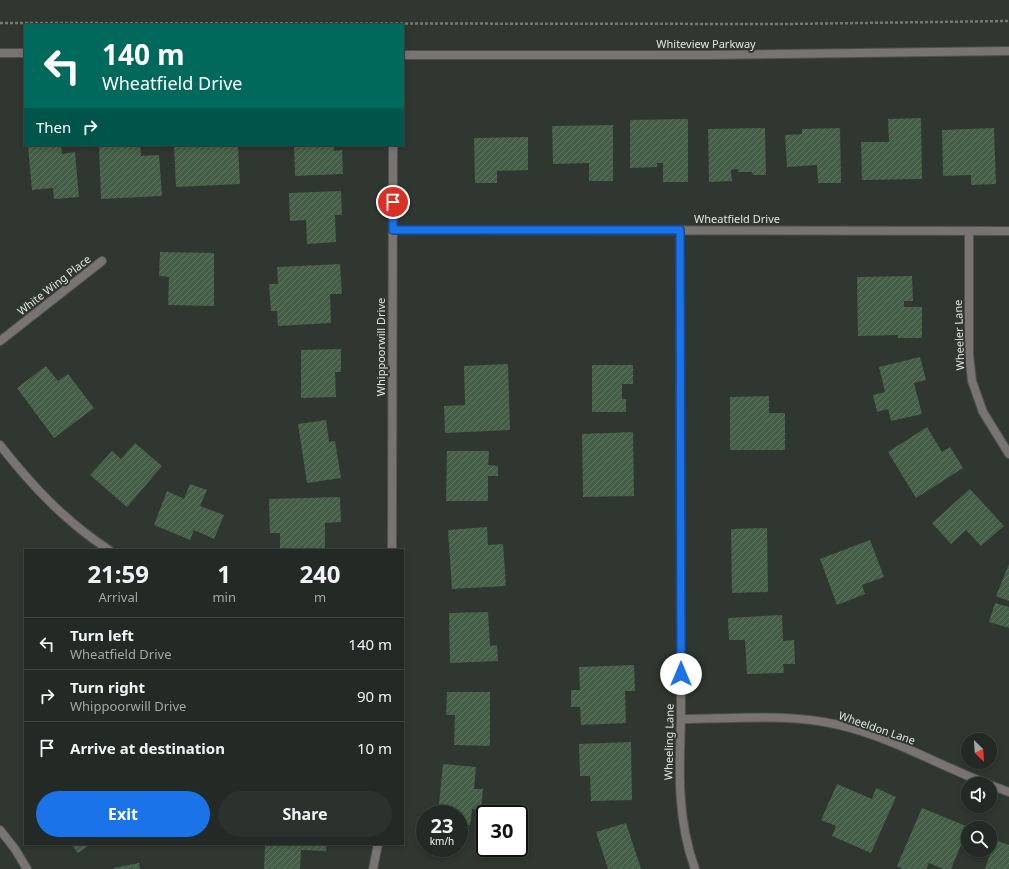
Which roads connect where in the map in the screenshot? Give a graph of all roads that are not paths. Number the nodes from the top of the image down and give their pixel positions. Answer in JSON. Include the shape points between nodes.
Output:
{"nodes":[{"id":1,"x":1009,"y":52,"type":"edge"},
{"id":2,"x":0,"y":53,"type":"edge"},
{"id":3,"x":24,"y":53,"type":"edge"},
{"id":4,"x":404,"y":55,"type":"edge"},
{"id":5,"x":393,"y":146,"type":"edge"},
{"id":6,"x":393,"y":230,"type":"junction"},
{"id":7,"x":680,"y":230,"type":"junction"},
{"id":8,"x":969,"y":231,"type":"junction"},
{"id":9,"x":1009,"y":231,"type":"edge"},
{"id":10,"x":102,"y":261,"type":"dead end"},
{"id":11,"x":0,"y":340,"type":"edge"},
{"id":12,"x":0,"y":445,"type":"edge"},
{"id":13,"x":1009,"y":454,"type":"edge"},
{"id":14,"x":108,"y":549,"type":"edge"},
{"id":15,"x":392,"y":549,"type":"edge"},
{"id":16,"x":681,"y":719,"type":"junction"},
{"id":17,"x":973,"y":777,"type":"edge"},
{"id":18,"x":997,"y":787,"type":"edge"},
{"id":19,"x":1009,"y":792,"type":"edge"},
{"id":20,"x":0,"y":830,"type":"edge"},
{"id":21,"x":378,"y":845,"type":"edge"},
{"id":22,"x":27,"y":869,"type":"edge"},
{"id":23,"x":373,"y":869,"type":"edge"},
{"id":24,"x":695,"y":869,"type":"edge"}],
"edges":[{"from":1,"to":4,"type":"street","name":"Whiteview Parkway"},
{"from":2,"to":3,"type":"street"},
{"from":5,"to":6,"type":"street","name":"Whippoorwill Drive"},
{"from":6,"to":7,"type":"street","name":"Wheatfield Drive"},
{"from":6,"to":15,"type":"street","name":"Whippoorwill Drive"},
{"from":7,"to":8,"type":"street","name":"Wheatfield Drive"},
{"from":7,"to":16,"type":"street","name":"Wheeling Lane"},
{"from":8,"to":9,"type":"street","name":"Wheatfield Drive"},
{"from":8,"to":13,"type":"street","name":"Wheeler Lane","via":[[969,354],[972,380],[986,417]]},
{"from":10,"to":11,"type":"street","name":"White Wing Place"},
{"from":12,"to":14,"type":"street","via":[[44,498],[79,529]]},
{"from":16,"to":17,"type":"street","name":"Wheeldon Lane","via":[[800,720],[838,725],[901,746]]},
{"from":16,"to":24,"type":"street","name":"Wheeling Lane","via":[[681,806],[686,840]]},
{"from":18,"to":19,"type":"street","name":"Wheeldon Lane"},
{"from":20,"to":22,"type":"street"},
{"from":21,"to":23,"type":"street"}]}
